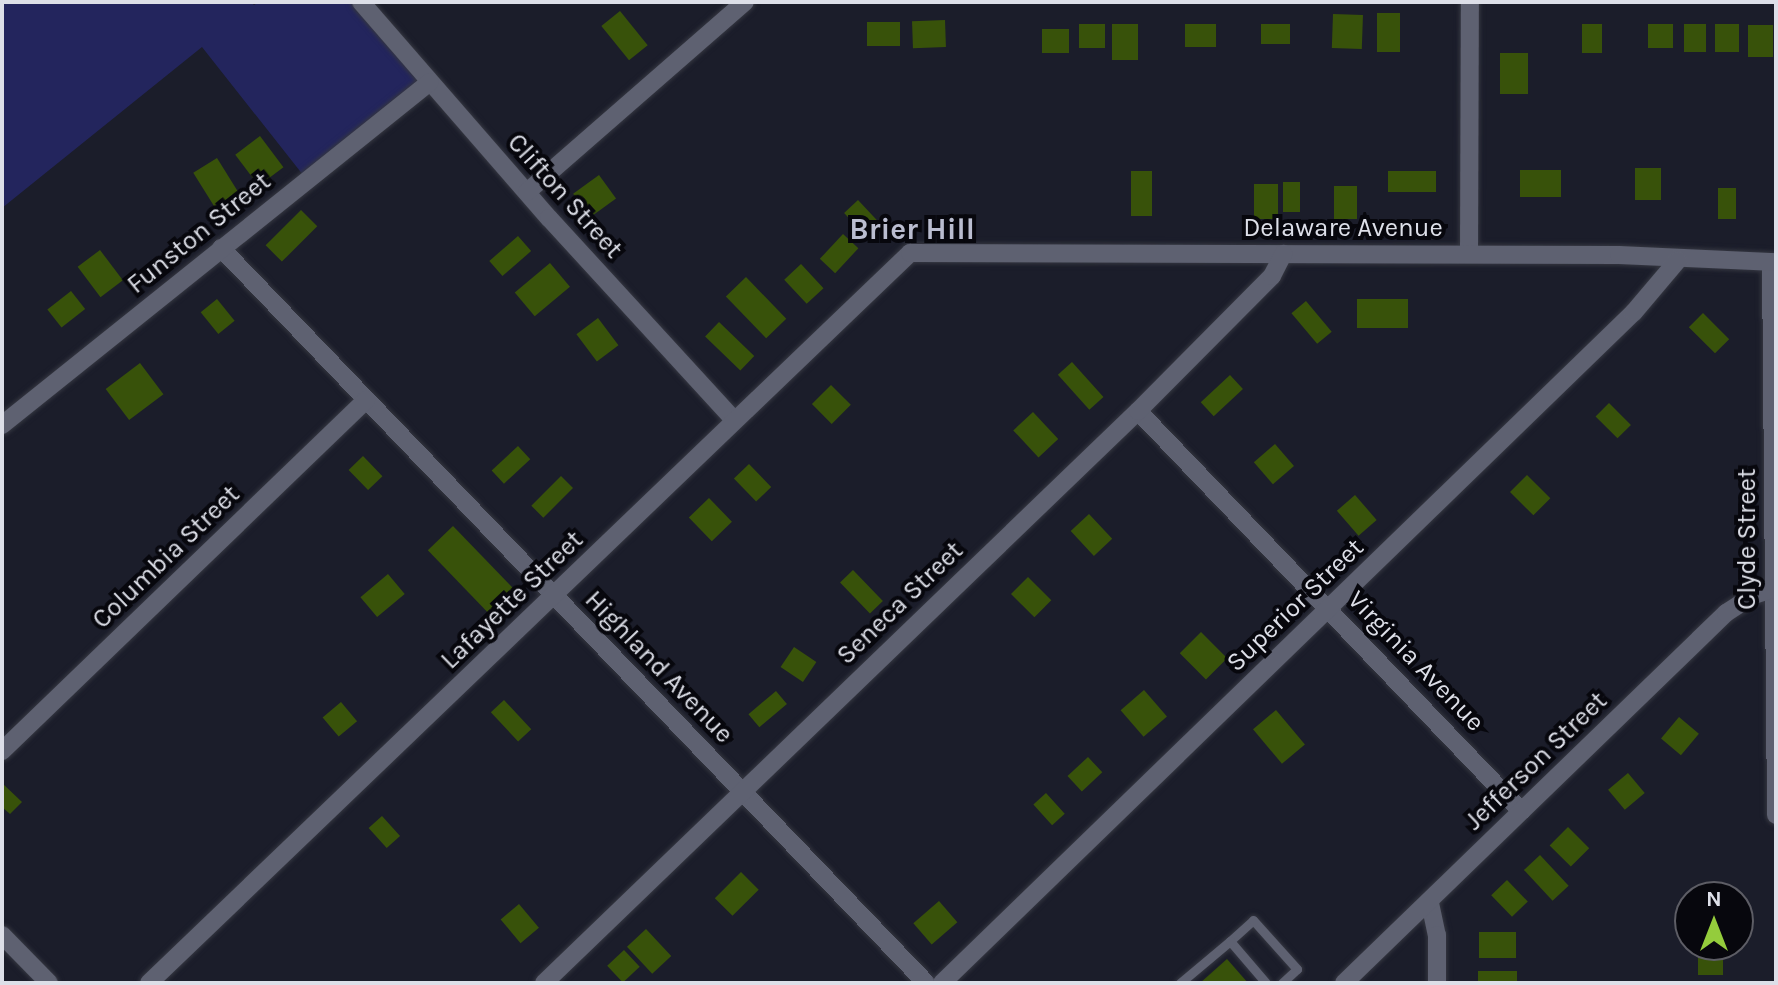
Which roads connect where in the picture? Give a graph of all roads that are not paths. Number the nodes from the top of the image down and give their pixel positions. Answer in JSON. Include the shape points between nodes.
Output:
{"nodes":[{"id":1,"x":361,"y":2,"type":"edge"},
{"id":2,"x":745,"y":2,"type":"edge"},
{"id":3,"x":1470,"y":2,"type":"edge"},
{"id":4,"x":430,"y":82,"type":"junction"},
{"id":5,"x":527,"y":192,"type":"junction"},
{"id":6,"x":221,"y":248,"type":"junction"},
{"id":7,"x":910,"y":253,"type":"joint"},
{"id":8,"x":1283,"y":254,"type":"junction"},
{"id":9,"x":1469,"y":254,"type":"junction"},
{"id":10,"x":1678,"y":260,"type":"junction"},
{"id":11,"x":1773,"y":262,"type":"edge"},
{"id":12,"x":366,"y":400,"type":"junction"},
{"id":13,"x":1138,"y":411,"type":"junction"},
{"id":14,"x":734,"y":420,"type":"junction"},
{"id":15,"x":2,"y":425,"type":"edge"},
{"id":16,"x":1775,"y":588,"type":"edge"},
{"id":17,"x":554,"y":595,"type":"junction"},
{"id":18,"x":1329,"y":608,"type":"junction"},
{"id":19,"x":2,"y":751,"type":"edge"},
{"id":20,"x":743,"y":791,"type":"junction"},
{"id":21,"x":1521,"y":811,"type":"junction"},
{"id":22,"x":1776,"y":815,"type":"edge"},
{"id":23,"x":1430,"y":903,"type":"junction"},
{"id":24,"x":2,"y":935,"type":"edge"},
{"id":25,"x":1230,"y":941,"type":"junction"},
{"id":26,"x":49,"y":983,"type":"edge"},
{"id":27,"x":149,"y":983,"type":"edge"},
{"id":28,"x":544,"y":983,"type":"edge"},
{"id":29,"x":926,"y":983,"type":"edge"},
{"id":30,"x":942,"y":983,"type":"edge"},
{"id":31,"x":1180,"y":983,"type":"edge"},
{"id":32,"x":1266,"y":983,"type":"edge"},
{"id":33,"x":1282,"y":983,"type":"edge"},
{"id":34,"x":1344,"y":983,"type":"edge"},
{"id":35,"x":1437,"y":983,"type":"edge"}],
"edges":[{"from":1,"to":4,"type":"street","name":"Clifton Street"},
{"from":2,"to":5,"type":"street"},
{"from":3,"to":9,"type":"street"},
{"from":4,"to":5,"type":"street","name":"Clifton Street"},
{"from":4,"to":6,"type":"street","name":"Funston Street"},
{"from":5,"to":14,"type":"street","name":"Clifton Street"},
{"from":6,"to":12,"type":"street","name":"Highland Avenue"},
{"from":6,"to":15,"type":"street","name":"Funston Street"},
{"from":7,"to":8,"type":"street","name":"Delaware Avenue"},
{"from":7,"to":14,"type":"street","name":"Lafayette Street"},
{"from":8,"to":9,"type":"street","name":"Delaware Avenue"},
{"from":8,"to":13,"type":"street","name":"Seneca Street","via":[[1272,276]]},
{"from":9,"to":10,"type":"street","name":"Delaware Avenue"},
{"from":10,"to":11,"type":"street","name":"Delaware Avenue"},
{"from":10,"to":18,"type":"street","name":"Superior Street","via":[[1634,312]]},
{"from":11,"to":16,"type":"street","name":"Clyde Street"},
{"from":12,"to":17,"type":"street","name":"Highland Avenue"},
{"from":12,"to":19,"type":"street","name":"Columbia Street"},
{"from":13,"to":18,"type":"street","name":"Virginia Avenue"},
{"from":13,"to":20,"type":"street","name":"Seneca Street"},
{"from":14,"to":17,"type":"street","name":"Lafayette Street"},
{"from":16,"to":21,"type":"street","name":"Jefferson Street","via":[[1726,613]]},
{"from":16,"to":22,"type":"street","name":"Clyde Street"},
{"from":17,"to":20,"type":"street","name":"Highland Avenue"},
{"from":17,"to":27,"type":"street","name":"Lafayette Street"},
{"from":18,"to":21,"type":"street","name":"Virginia Avenue"},
{"from":18,"to":30,"type":"street","name":"Superior Street"},
{"from":20,"to":28,"type":"street","name":"Seneca Street"},
{"from":20,"to":29,"type":"street","name":"Highland Avenue"},
{"from":21,"to":23,"type":"street","name":"Jefferson Street"},
{"from":23,"to":34,"type":"street","name":"Jefferson Street"},
{"from":23,"to":35,"type":"street","via":[[1437,935]]},
{"from":24,"to":26,"type":"street"},
{"from":25,"to":31,"type":"lane"},
{"from":25,"to":32,"type":"lane"},
{"from":25,"to":33,"type":"lane","via":[[1253,920],[1297,969]]}]}
